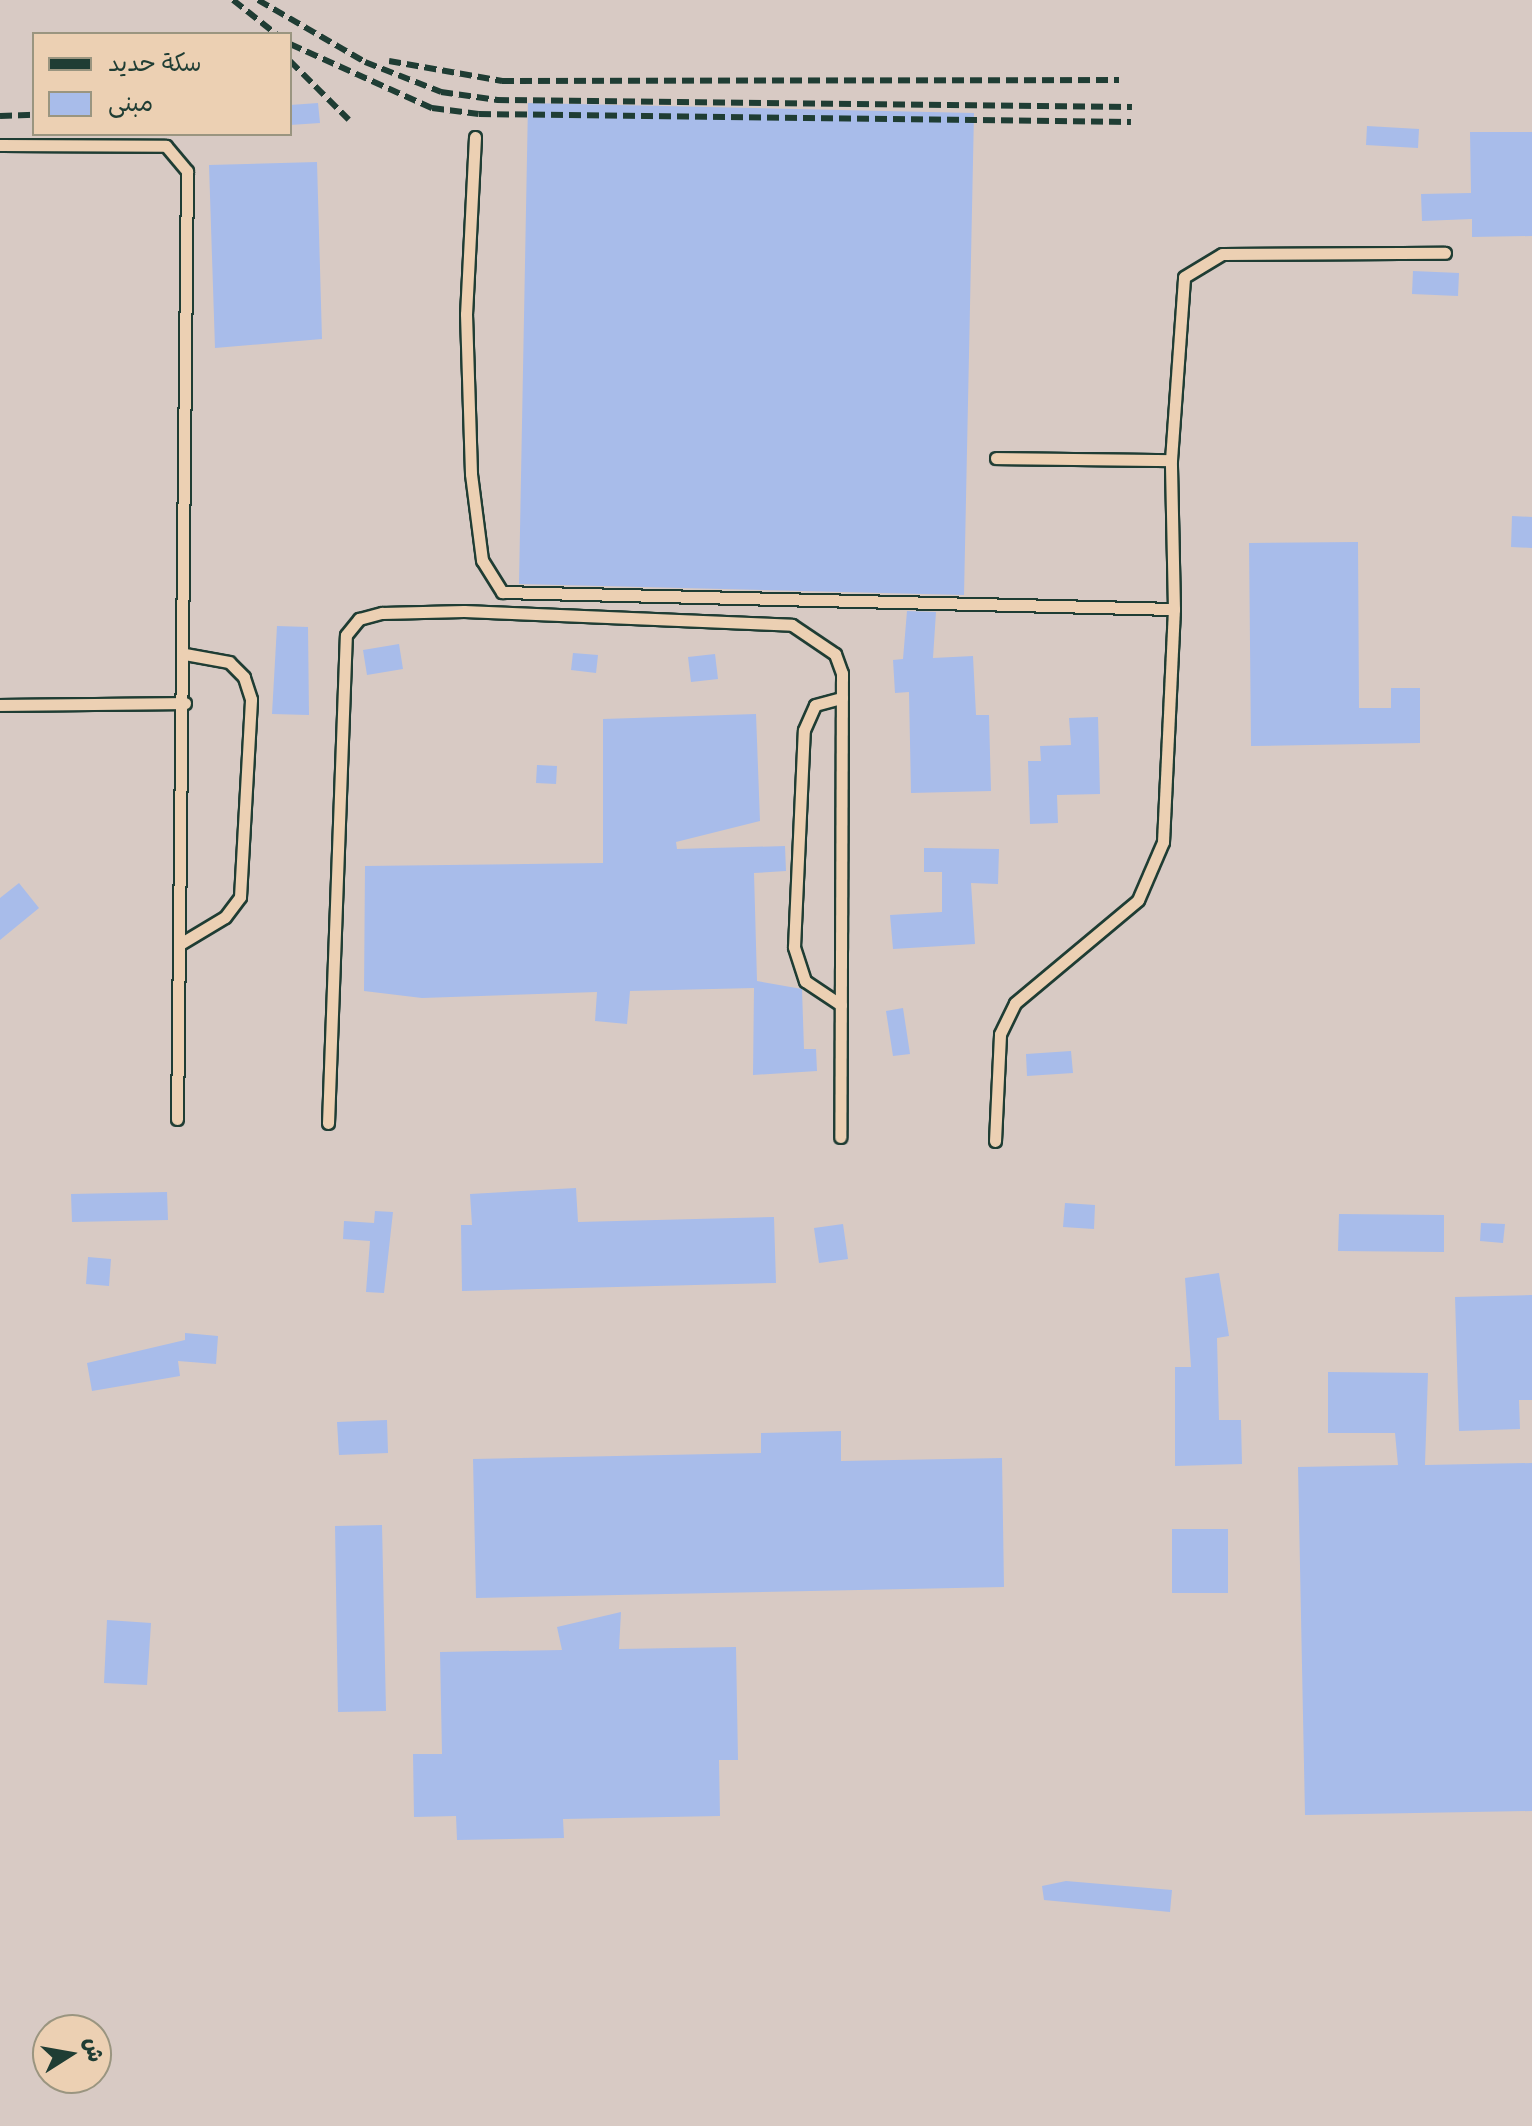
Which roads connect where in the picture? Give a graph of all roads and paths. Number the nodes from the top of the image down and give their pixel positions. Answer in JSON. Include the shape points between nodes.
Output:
{"nodes":[{"id":1,"x":475,"y":137,"type":"dead end"},
{"id":2,"x":0,"y":145,"type":"edge"},
{"id":3,"x":1445,"y":253,"type":"dead end"},
{"id":4,"x":996,"y":458,"type":"dead end"},
{"id":5,"x":1171,"y":460,"type":"junction"},
{"id":6,"x":1174,"y":609,"type":"junction"},
{"id":7,"x":185,"y":654,"type":"junction"},
{"id":8,"x":842,"y":698,"type":"junction"},
{"id":9,"x":185,"y":703,"type":"junction"},
{"id":10,"x":0,"y":705,"type":"edge"},
{"id":11,"x":180,"y":944,"type":"junction"},
{"id":12,"x":841,"y":1005,"type":"junction"},
{"id":13,"x":177,"y":1119,"type":"dead end"},
{"id":14,"x":328,"y":1123,"type":"dead end"},
{"id":15,"x":840,"y":1137,"type":"dead end"},
{"id":16,"x":995,"y":1141,"type":"dead end"}],
"edges":[{"from":1,"to":6,"type":"lane","via":[[466,314],[471,474],[482,560],[502,592]]},
{"from":2,"to":7,"type":"lane","via":[[166,146],[187,171]]},
{"from":3,"to":5,"type":"lane","via":[[1222,254],[1196,265],[1184,277]]},
{"from":4,"to":5,"type":"lane"},
{"from":5,"to":6,"type":"lane"},
{"from":6,"to":16,"type":"lane","via":[[1163,842],[1154,874],[1138,900],[1015,1003],[1000,1034]]},
{"from":7,"to":9,"type":"lane"},
{"from":7,"to":11,"type":"lane","via":[[229,662],[251,699],[240,897],[225,917]]},
{"from":8,"to":12,"type":"lane"},
{"from":8,"to":12,"type":"lane","via":[[815,705],[804,730],[794,947],[805,981]]},
{"from":8,"to":14,"type":"lane","via":[[835,654],[792,625],[464,611],[359,619],[346,635]]},
{"from":9,"to":10,"type":"lane"},
{"from":9,"to":11,"type":"lane"},
{"from":11,"to":13,"type":"lane"},
{"from":12,"to":15,"type":"lane"}]}
